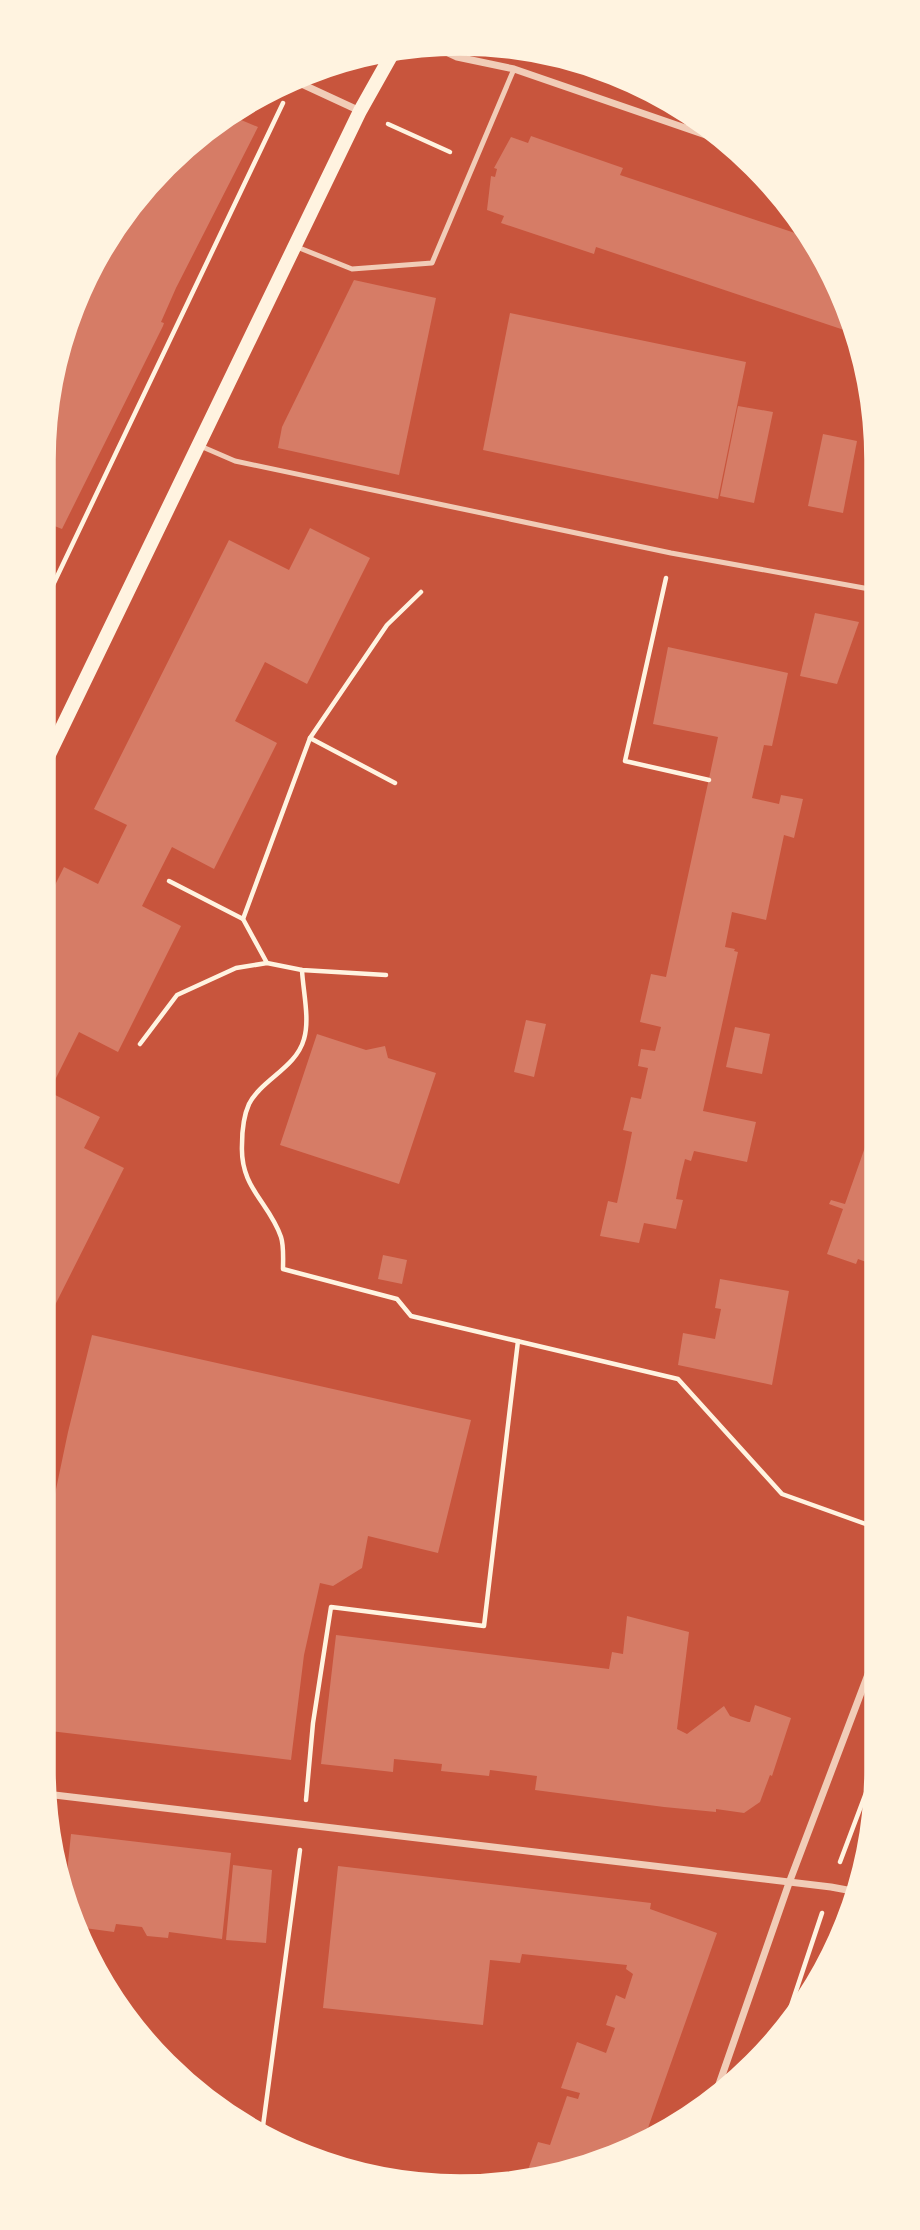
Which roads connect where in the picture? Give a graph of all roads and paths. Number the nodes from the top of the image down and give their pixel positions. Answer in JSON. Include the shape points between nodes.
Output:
{"nodes":[{"id":1,"x":451,"y":54,"type":"edge"},
{"id":2,"x":388,"y":61,"type":"edge"},
{"id":3,"x":514,"y":69,"type":"junction"},
{"id":4,"x":303,"y":86,"type":"edge"},
{"id":5,"x":287,"y":93,"type":"edge"},
{"id":6,"x":360,"y":111,"type":"junction"},
{"id":7,"x":699,"y":133,"type":"edge"},
{"id":8,"x":473,"y":163,"type":"junction"},
{"id":9,"x":295,"y":247,"type":"junction"},
{"id":10,"x":198,"y":445,"type":"junction"},
{"id":11,"x":671,"y":553,"type":"junction"},
{"id":12,"x":54,"y":583,"type":"edge"},
{"id":13,"x":866,"y":588,"type":"edge"},
{"id":14,"x":421,"y":592,"type":"dead end"},
{"id":15,"x":310,"y":738,"type":"junction"},
{"id":16,"x":54,"y":744,"type":"edge"},
{"id":17,"x":709,"y":780,"type":"dead end"},
{"id":18,"x":395,"y":783,"type":"dead end"},
{"id":19,"x":169,"y":881,"type":"dead end"},
{"id":20,"x":243,"y":919,"type":"junction"},
{"id":21,"x":267,"y":963,"type":"junction"},
{"id":22,"x":302,"y":970,"type":"junction"},
{"id":23,"x":386,"y":975,"type":"dead end"},
{"id":24,"x":140,"y":1044,"type":"dead end"},
{"id":25,"x":518,"y":1341,"type":"junction"},
{"id":26,"x":866,"y":1524,"type":"edge"},
{"id":27,"x":484,"y":1626,"type":"dead end"},
{"id":28,"x":866,"y":1680,"type":"edge"},
{"id":29,"x":55,"y":1795,"type":"edge"},
{"id":30,"x":789,"y":1883,"type":"junction"},
{"id":31,"x":847,"y":1890,"type":"edge"},
{"id":32,"x":720,"y":2082,"type":"edge"}],
"edges":[{"from":1,"to":3,"type":"street"},
{"from":2,"to":6,"type":"main road"},
{"from":3,"to":7,"type":"street"},
{"from":3,"to":8,"type":"lane"},
{"from":4,"to":6,"type":"street"},
{"from":5,"to":12,"type":"path"},
{"from":6,"to":8,"type":"path"},
{"from":6,"to":9,"type":"main road"},
{"from":8,"to":9,"type":"lane","via":[[432,263],[352,269]]},
{"from":9,"to":10,"type":"main road"},
{"from":10,"to":11,"type":"lane","via":[[235,461]]},
{"from":10,"to":16,"type":"main road"},
{"from":11,"to":13,"type":"lane"},
{"from":11,"to":17,"type":"path","via":[[625,761]]},
{"from":14,"to":15,"type":"path","via":[[387,625]]},
{"from":15,"to":18,"type":"path"},
{"from":15,"to":20,"type":"path"},
{"from":19,"to":20,"type":"path"},
{"from":20,"to":21,"type":"path"},
{"from":21,"to":22,"type":"path"},
{"from":21,"to":24,"type":"path","via":[[236,968],[177,995]]},
{"from":22,"to":23,"type":"path"},
{"from":22,"to":25,"type":"path","via":[[304,1041],[248,1106],[242,1145],[250,1188],[282,1238],[283,1269],[397,1299],[411,1316]]},
{"from":25,"to":26,"type":"path","via":[[678,1379],[782,1494]]},
{"from":25,"to":27,"type":"path"},
{"from":28,"to":30,"type":"street"},
{"from":29,"to":30,"type":"street"},
{"from":30,"to":31,"type":"street"},
{"from":30,"to":32,"type":"street"}]}
